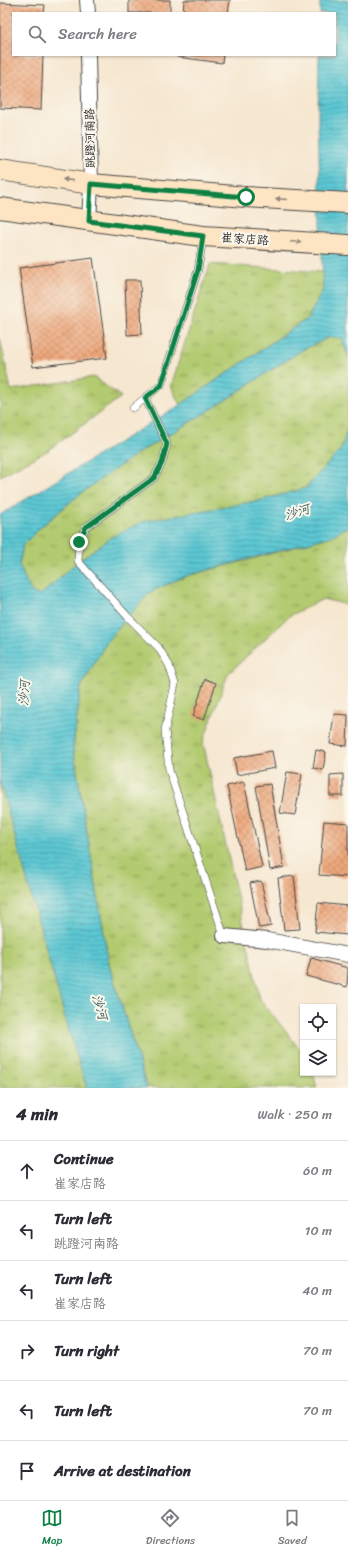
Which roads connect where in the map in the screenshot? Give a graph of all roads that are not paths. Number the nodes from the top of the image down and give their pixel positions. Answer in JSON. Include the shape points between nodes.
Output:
{"nodes":[{"id":1,"x":87,"y":0,"type":"edge"},
{"id":2,"x":88,"y":12,"type":"edge"},
{"id":3,"x":88,"y":56,"type":"edge"},
{"id":4,"x":0,"y":170,"type":"edge"},
{"id":5,"x":91,"y":184,"type":"junction"},
{"id":6,"x":348,"y":203,"type":"edge"},
{"id":7,"x":0,"y":208,"type":"edge"},
{"id":8,"x":89,"y":221,"type":"junction"},
{"id":9,"x":203,"y":236,"type":"junction"},
{"id":10,"x":348,"y":245,"type":"edge"},
{"id":11,"x":145,"y":398,"type":"junction"},
{"id":12,"x":133,"y":408,"type":"dead end"},
{"id":13,"x":224,"y":936,"type":"joint"},
{"id":14,"x":348,"y":955,"type":"edge"}],
"edges":[{"from":1,"to":2,"type":"street"},
{"from":3,"to":5,"type":"street","name":"跳蹬河南路"},
{"from":5,"to":4,"type":"main road","one_way":true},
{"from":6,"to":5,"type":"main road","one_way":true},
{"from":5,"to":8,"type":"street","name":"跳蹬河南路"},
{"from":7,"to":8,"type":"main road","name":"崔家店路"},
{"from":8,"to":9,"type":"main road","name":"崔家店路"},
{"from":9,"to":10,"type":"main road","name":"崔家店路","one_way":true},
{"from":9,"to":11,"type":"lane","via":[[198,270],[161,386]]},
{"from":11,"to":12,"type":"lane"},
{"from":11,"to":13,"type":"lane","via":[[167,444],[162,463],[154,478],[86,527],[79,542],[78,561],[158,647],[169,665],[175,684],[165,730],[169,770]]},
{"from":13,"to":14,"type":"street","via":[[266,940]]}]}
